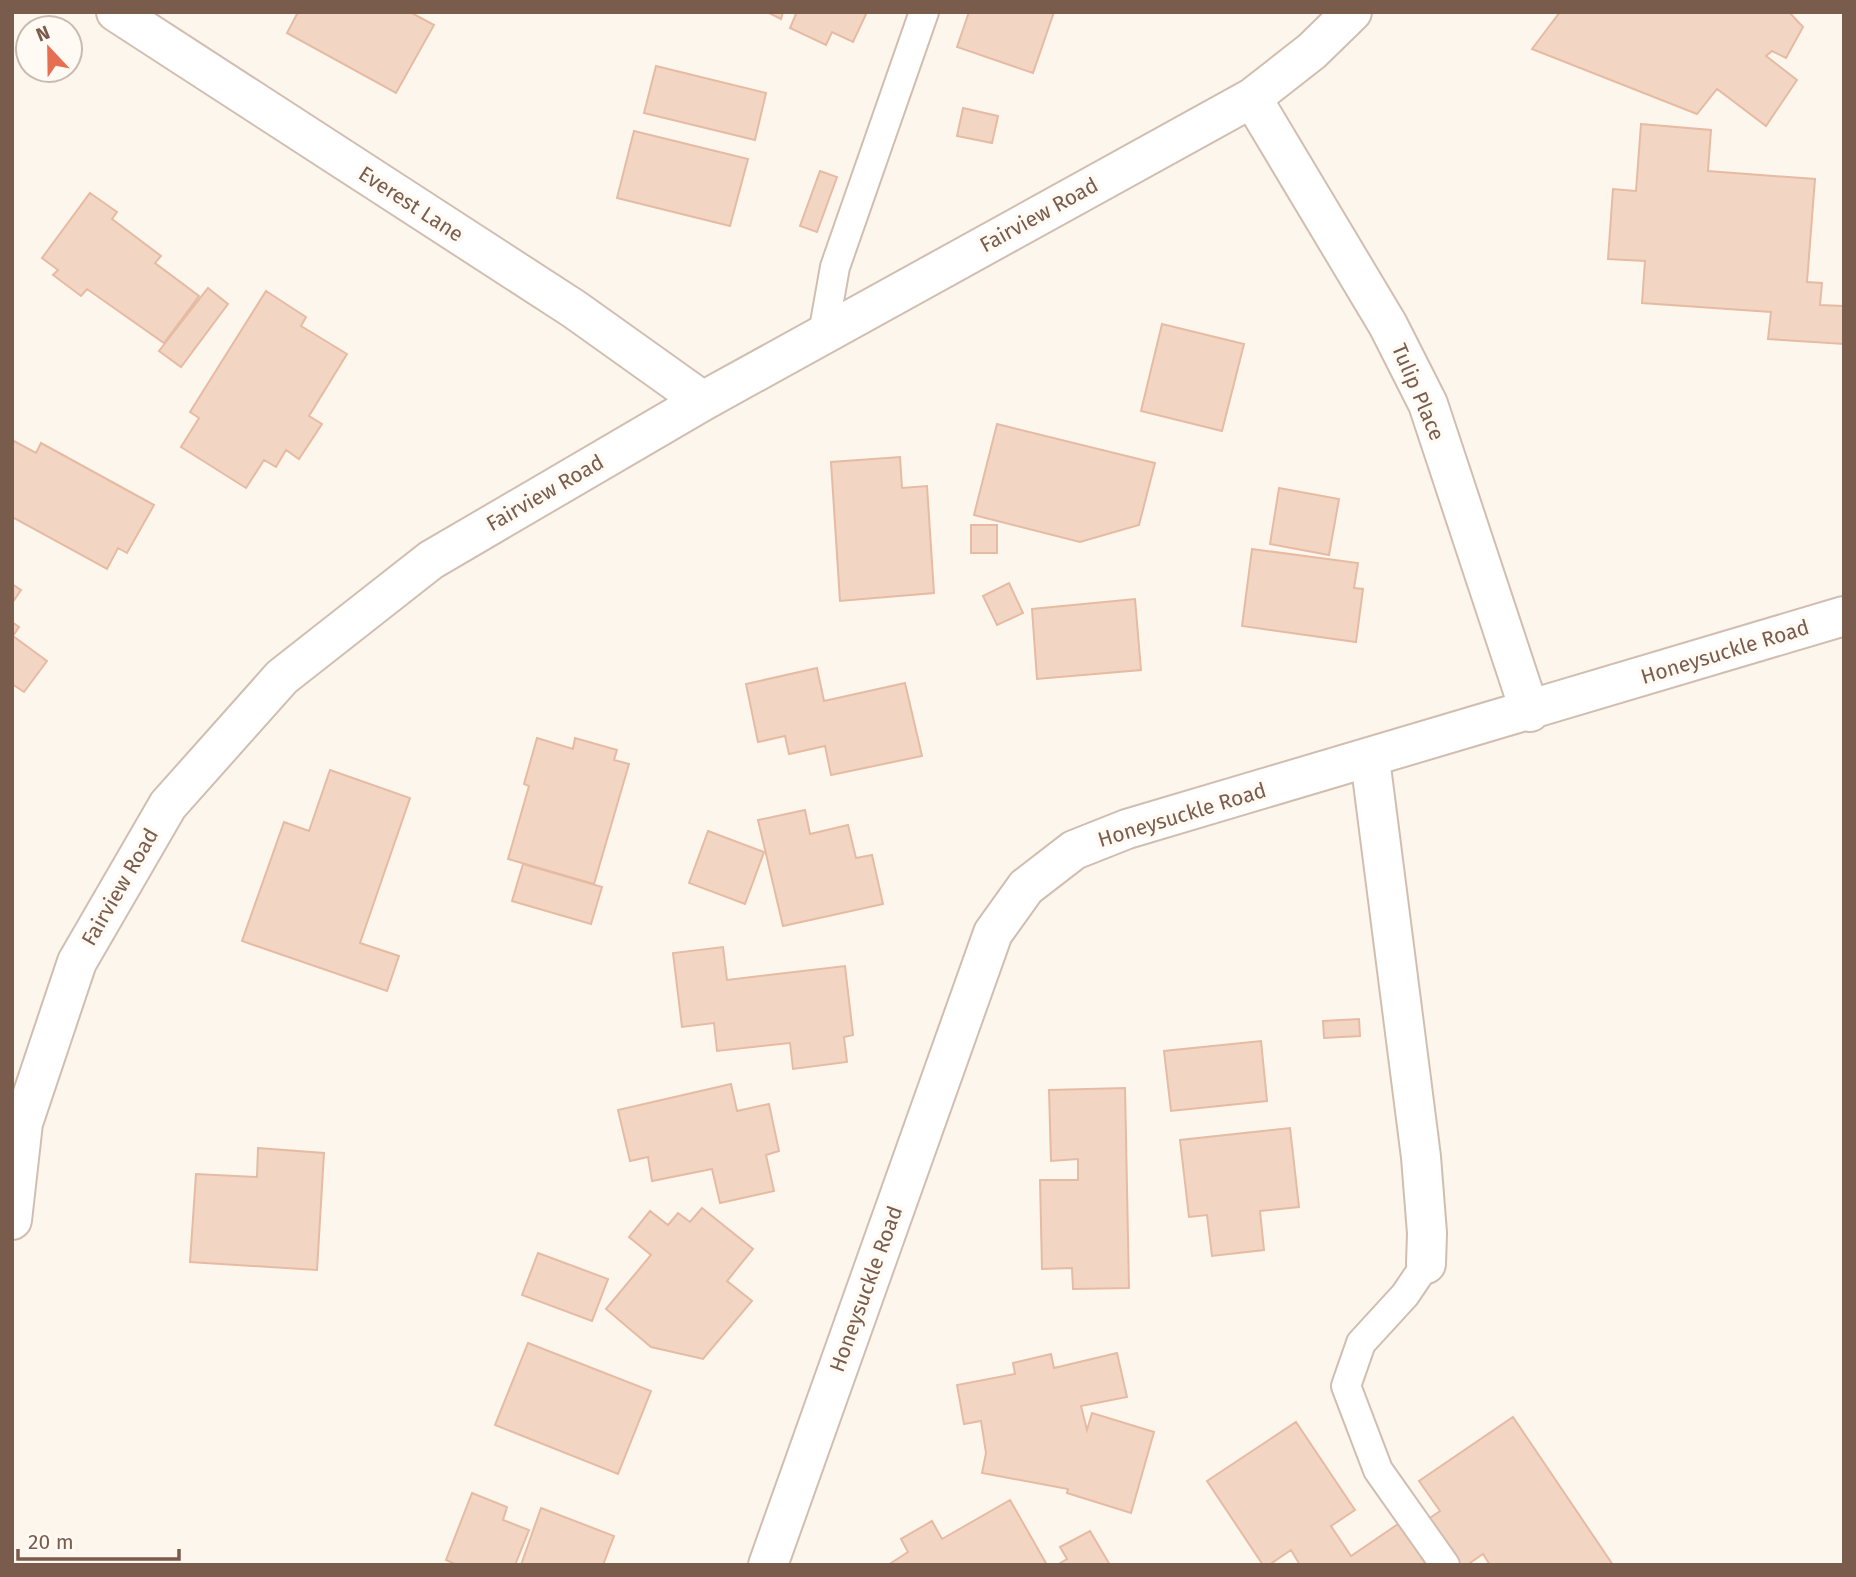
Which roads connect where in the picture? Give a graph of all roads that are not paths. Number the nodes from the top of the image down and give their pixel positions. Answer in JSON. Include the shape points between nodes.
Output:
{"nodes":[{"id":1,"x":116,"y":12,"type":"edge"},
{"id":2,"x":924,"y":12,"type":"edge"},
{"id":3,"x":1352,"y":12,"type":"edge"},
{"id":4,"x":160,"y":24,"type":"edge"},
{"id":5,"x":1252,"y":98,"type":"junction"},
{"id":6,"x":823,"y":334,"type":"junction"},
{"id":7,"x":703,"y":401,"type":"junction"},
{"id":8,"x":1844,"y":616,"type":"edge"},
{"id":9,"x":1530,"y":712,"type":"junction"},
{"id":10,"x":1370,"y":759,"type":"junction"},
{"id":11,"x":12,"y":1220,"type":"edge"},
{"id":12,"x":1426,"y":1264,"type":"joint"},
{"id":13,"x":768,"y":1565,"type":"edge"},
{"id":14,"x":1445,"y":1565,"type":"edge"}],
"edges":[{"from":1,"to":4,"type":"street","name":"Everest Lane"},
{"from":2,"to":6,"type":"lane","via":[[835,267]]},
{"from":3,"to":5,"type":"street","name":"Fairview Road"},
{"from":4,"to":7,"type":"street","name":"Everest Lane"},
{"from":5,"to":6,"type":"street","name":"Fairview Road"},
{"from":5,"to":9,"type":"street","name":"Tulip Place","via":[[1388,325],[1428,404]]},
{"from":6,"to":7,"type":"street","name":"Fairview Road"},
{"from":7,"to":11,"type":"street","name":"Fairview Road","via":[[430,559],[282,677],[168,805],[77,961],[23,1123]]},
{"from":8,"to":9,"type":"street","name":"Honeysuckle Road"},
{"from":9,"to":10,"type":"street","name":"Honeysuckle Road"},
{"from":10,"to":12,"type":"street","via":[[1421,1157]]},
{"from":10,"to":13,"type":"street","name":"Honeysuckle Road","via":[[1127,829],[1074,850],[1026,887],[993,933]]},
{"from":12,"to":14,"type":"lane","via":[[1361,1343],[1346,1386],[1378,1470]]}]}
